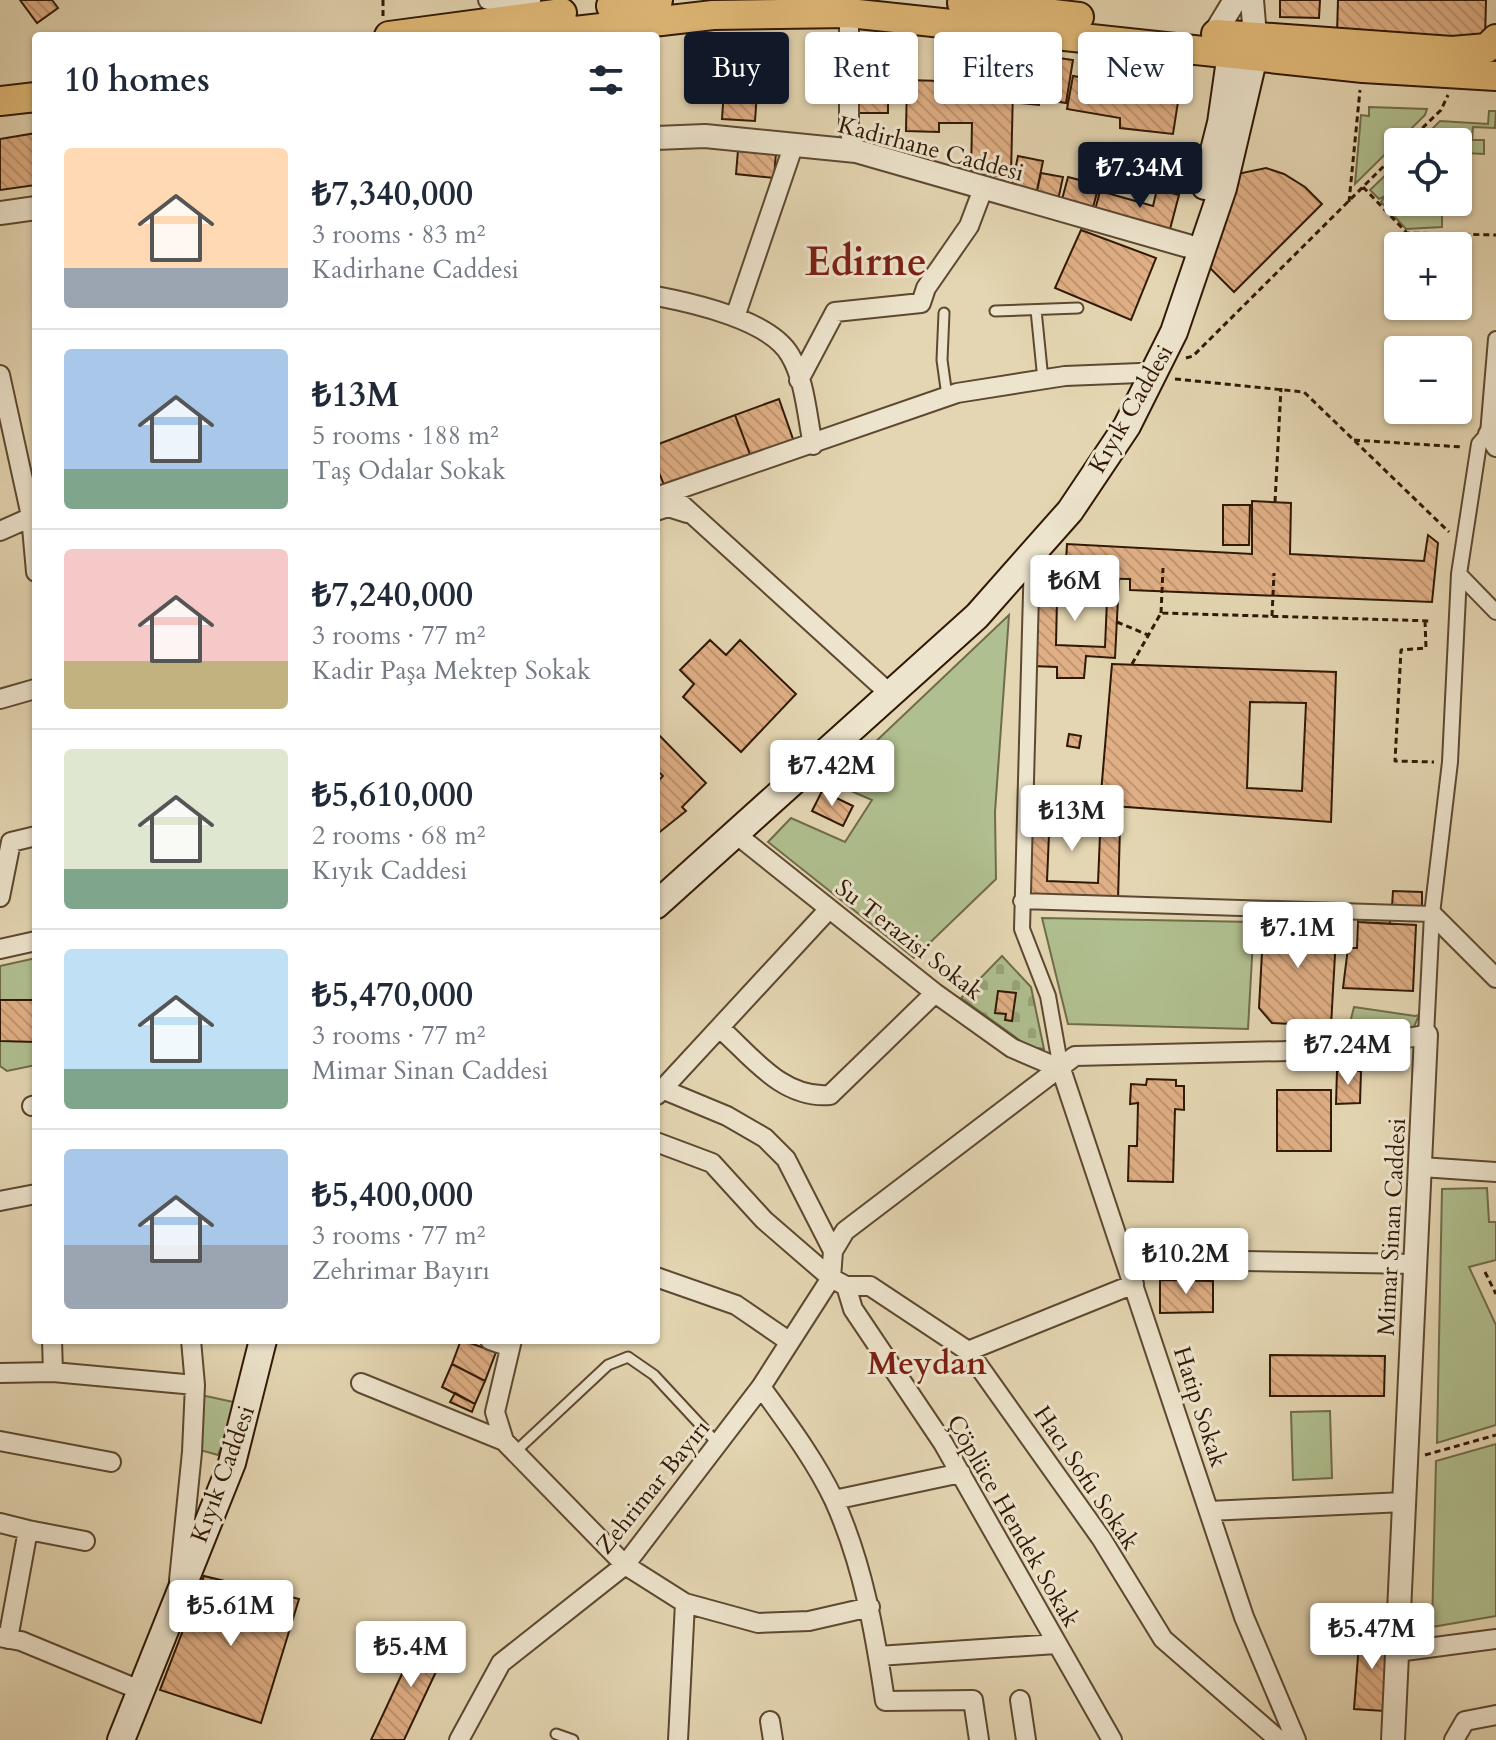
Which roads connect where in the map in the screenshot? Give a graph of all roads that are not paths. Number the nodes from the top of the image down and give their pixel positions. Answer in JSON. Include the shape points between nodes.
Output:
{"nodes":[{"id":1,"x":488,"y":0,"type":"edge"},
{"id":2,"x":658,"y":0,"type":"edge"},
{"id":3,"x":929,"y":0,"type":"edge"},
{"id":4,"x":1237,"y":0,"type":"edge"},
{"id":5,"x":1252,"y":0,"type":"edge"},
{"id":6,"x":531,"y":1,"type":"edge"},
{"id":7,"x":849,"y":13,"type":"junction"},
{"id":8,"x":419,"y":32,"type":"edge"},
{"id":9,"x":566,"y":32,"type":"edge"},
{"id":10,"x":1496,"y":39,"type":"edge"},
{"id":11,"x":1237,"y":43,"type":"junction"},
{"id":12,"x":1496,"y":46,"type":"edge"},
{"id":13,"x":1496,"y":67,"type":"edge"},
{"id":14,"x":1496,"y":76,"type":"edge"},
{"id":15,"x":32,"y":78,"type":"edge"},
{"id":16,"x":0,"y":82,"type":"edge"},
{"id":17,"x":32,"y":97,"type":"edge"},
{"id":18,"x":0,"y":101,"type":"edge"},
{"id":19,"x":660,"y":138,"type":"edge"},
{"id":20,"x":794,"y":144,"type":"junction"},
{"id":21,"x":856,"y":151,"type":"junction"},
{"id":22,"x":983,"y":189,"type":"junction"},
{"id":23,"x":32,"y":209,"type":"edge"},
{"id":24,"x":0,"y":213,"type":"edge"},
{"id":25,"x":1195,"y":248,"type":"junction"},
{"id":26,"x":660,"y":297,"type":"edge"},
{"id":27,"x":1078,"y":308,"type":"dead end"},
{"id":28,"x":1036,"y":310,"type":"junction"},
{"id":29,"x":995,"y":311,"type":"dead end"},
{"id":30,"x":944,"y":313,"type":"dead end"},
{"id":31,"x":735,"y":317,"type":"junction"},
{"id":32,"x":1496,"y":339,"type":"edge"},
{"id":33,"x":1153,"y":368,"type":"junction"},
{"id":34,"x":0,"y":375,"type":"edge"},
{"id":35,"x":799,"y":380,"type":"junction"},
{"id":36,"x":1043,"y":380,"type":"junction"},
{"id":37,"x":947,"y":396,"type":"junction"},
{"id":38,"x":1490,"y":440,"type":"edge"},
{"id":39,"x":813,"y":445,"type":"junction"},
{"id":40,"x":663,"y":495,"type":"edge"},
{"id":41,"x":32,"y":507,"type":"edge"},
{"id":42,"x":660,"y":510,"type":"edge"},
{"id":43,"x":693,"y":515,"type":"junction"},
{"id":44,"x":32,"y":516,"type":"edge"},
{"id":45,"x":0,"y":531,"type":"edge"},
{"id":46,"x":1032,"y":556,"type":"junction"},
{"id":47,"x":1459,"y":574,"type":"junction"},
{"id":48,"x":1496,"y":612,"type":"edge"},
{"id":49,"x":32,"y":688,"type":"edge"},
{"id":50,"x":889,"y":693,"type":"junction"},
{"id":51,"x":0,"y":699,"type":"edge"},
{"id":52,"x":737,"y":835,"type":"junction"},
{"id":53,"x":32,"y":837,"type":"edge"},
{"id":54,"x":0,"y":897,"type":"edge"},
{"id":55,"x":1021,"y":901,"type":"junction"},
{"id":56,"x":660,"y":902,"type":"edge"},
{"id":57,"x":829,"y":909,"type":"junction"},
{"id":58,"x":1432,"y":914,"type":"junction"},
{"id":59,"x":32,"y":942,"type":"edge"},
{"id":60,"x":0,"y":949,"type":"edge"},
{"id":61,"x":1496,"y":978,"type":"edge"},
{"id":62,"x":935,"y":993,"type":"junction"},
{"id":63,"x":721,"y":1029,"type":"junction"},
{"id":64,"x":1426,"y":1035,"type":"junction"},
{"id":65,"x":1061,"y":1069,"type":"junction"},
{"id":66,"x":660,"y":1091,"type":"edge"},
{"id":67,"x":660,"y":1092,"type":"edge"},
{"id":68,"x":660,"y":1144,"type":"edge"},
{"id":69,"x":1421,"y":1167,"type":"junction"},
{"id":70,"x":1496,"y":1172,"type":"edge"},
{"id":71,"x":32,"y":1195,"type":"edge"},
{"id":72,"x":0,"y":1201,"type":"edge"},
{"id":73,"x":833,"y":1251,"type":"junction"},
{"id":74,"x":1127,"y":1259,"type":"junction"},
{"id":75,"x":1416,"y":1264,"type":"junction"},
{"id":76,"x":660,"y":1278,"type":"edge"},
{"id":77,"x":839,"y":1282,"type":"junction"},
{"id":78,"x":1134,"y":1284,"type":"junction"},
{"id":79,"x":790,"y":1342,"type":"junction"},
{"id":80,"x":52,"y":1344,"type":"edge"},
{"id":81,"x":191,"y":1344,"type":"edge"},
{"id":82,"x":262,"y":1344,"type":"edge"},
{"id":83,"x":511,"y":1344,"type":"edge"},
{"id":84,"x":968,"y":1351,"type":"junction"},
{"id":85,"x":53,"y":1372,"type":"junction"},
{"id":86,"x":0,"y":1373,"type":"edge"},
{"id":87,"x":361,"y":1383,"type":"dead end"},
{"id":88,"x":195,"y":1385,"type":"junction"},
{"id":89,"x":761,"y":1387,"type":"junction"},
{"id":90,"x":0,"y":1441,"type":"edge"},
{"id":91,"x":719,"y":1445,"type":"junction"},
{"id":92,"x":509,"y":1447,"type":"junction"},
{"id":93,"x":111,"y":1462,"type":"dead end"},
{"id":94,"x":961,"y":1473,"type":"junction"},
{"id":95,"x":834,"y":1500,"type":"junction"},
{"id":96,"x":1404,"y":1502,"type":"junction"},
{"id":97,"x":1209,"y":1511,"type":"junction"},
{"id":98,"x":0,"y":1523,"type":"edge"},
{"id":99,"x":28,"y":1530,"type":"junction"},
{"id":100,"x":85,"y":1541,"type":"dead end"},
{"id":101,"x":625,"y":1565,"type":"junction"},
{"id":102,"x":180,"y":1590,"type":"junction"},
{"id":103,"x":685,"y":1603,"type":"junction"},
{"id":104,"x":870,"y":1607,"type":"junction"},
{"id":105,"x":4,"y":1638,"type":"edge"},
{"id":106,"x":1496,"y":1639,"type":"edge"},
{"id":107,"x":1056,"y":1644,"type":"junction"},
{"id":108,"x":1397,"y":1652,"type":"junction"},
{"id":109,"x":878,"y":1656,"type":"junction"},
{"id":110,"x":142,"y":1691,"type":"junction"},
{"id":111,"x":1020,"y":1700,"type":"dead end"},
{"id":112,"x":1496,"y":1715,"type":"edge"},
{"id":113,"x":556,"y":1734,"type":"dead end"},
{"id":114,"x":121,"y":1740,"type":"edge"},
{"id":115,"x":459,"y":1740,"type":"edge"},
{"id":116,"x":573,"y":1740,"type":"edge"},
{"id":117,"x":678,"y":1740,"type":"edge"},
{"id":118,"x":979,"y":1740,"type":"edge"},
{"id":119,"x":1026,"y":1740,"type":"edge"},
{"id":120,"x":1112,"y":1740,"type":"edge"},
{"id":121,"x":1279,"y":1740,"type":"edge"},
{"id":122,"x":1296,"y":1740,"type":"edge"},
{"id":123,"x":1393,"y":1740,"type":"edge"},
{"id":124,"x":1454,"y":1740,"type":"edge"}],
"edges":[{"from":1,"to":6,"type":"street"},
{"from":2,"to":8,"type":"main road"},
{"from":3,"to":11,"type":"main road"},
{"from":4,"to":11,"type":"street"},
{"from":5,"to":11,"type":"street"},
{"from":7,"to":9,"type":"main road","via":[[713,15]]},
{"from":7,"to":11,"type":"main road"},
{"from":7,"to":21,"type":"street","via":[[849,130]]},
{"from":10,"to":11,"type":"main road","via":[[1487,48],[1452,51]]},
{"from":11,"to":14,"type":"main road","via":[[1363,68]]},
{"from":11,"to":25,"type":"main road","name":"Kıyık Caddesi"},
{"from":12,"to":13,"type":"main road"},
{"from":15,"to":16,"type":"main road"},
{"from":17,"to":18,"type":"main road"},
{"from":19,"to":20,"type":"street","name":"Kadirhane Caddesi"},
{"from":20,"to":21,"type":"street","name":"Kadirhane Caddesi"},
{"from":20,"to":31,"type":"street"},
{"from":21,"to":22,"type":"street","name":"Kadirhane Caddesi"},
{"from":22,"to":25,"type":"street","name":"Kadirhane Caddesi"},
{"from":22,"to":35,"type":"street","via":[[969,226],[921,303],[835,312]]},
{"from":23,"to":24,"type":"street"},
{"from":25,"to":33,"type":"main road","name":"Kıyık Caddesi"},
{"from":26,"to":31,"type":"street"},
{"from":27,"to":28,"type":"lane"},
{"from":28,"to":29,"type":"lane"},
{"from":28,"to":36,"type":"lane"},
{"from":30,"to":37,"type":"lane"},
{"from":31,"to":35,"type":"street","via":[[776,339],[788,351]]},
{"from":32,"to":38,"type":"street","name":"Mimar Sinan Caddesi"},
{"from":33,"to":36,"type":"street"},
{"from":33,"to":46,"type":"main road","name":"Kıyık Caddesi","via":[[1070,511]]},
{"from":33,"to":50,"type":"main road","name":"Kıyık Caddesi","via":[[1046,522],[900,675]]},
{"from":34,"to":41,"type":"street"},
{"from":35,"to":39,"type":"street"},
{"from":36,"to":37,"type":"street"},
{"from":37,"to":39,"type":"street"},
{"from":38,"to":47,"type":"street","name":"Mimar Sinan Caddesi"},
{"from":39,"to":40,"type":"street"},
{"from":40,"to":43,"type":"street"},
{"from":42,"to":43,"type":"street"},
{"from":43,"to":50,"type":"street"},
{"from":44,"to":45,"type":"street"},
{"from":46,"to":50,"type":"main road","name":"Kıyık Caddesi","via":[[977,616]]},
{"from":46,"to":55,"type":"street","name":"Hatip Sokak"},
{"from":47,"to":48,"type":"street"},
{"from":47,"to":58,"type":"street","name":"Mimar Sinan Caddesi","via":[[1450,762]]},
{"from":49,"to":51,"type":"street"},
{"from":50,"to":52,"type":"main road","name":"Kıyık Caddesi"},
{"from":52,"to":56,"type":"main road","name":"Kıyık Caddesi"},
{"from":52,"to":57,"type":"street","name":"Su Terazisi Sokak"},
{"from":53,"to":54,"type":"street","via":[[11,842]]},
{"from":55,"to":58,"type":"street"},
{"from":55,"to":65,"type":"street","name":"Hatip Sokak","via":[[1022,929],[1048,996]]},
{"from":57,"to":62,"type":"street","name":"Su Terazisi Sokak"},
{"from":57,"to":63,"type":"street"},
{"from":58,"to":61,"type":"street"},
{"from":58,"to":64,"type":"street","name":"Mimar Sinan Caddesi"},
{"from":59,"to":60,"type":"street"},
{"from":62,"to":63,"type":"street","via":[[830,1095],[787,1089]]},
{"from":62,"to":65,"type":"street","name":"Su Terazisi Sokak","via":[[1012,1048]]},
{"from":63,"to":66,"type":"street"},
{"from":64,"to":65,"type":"street","via":[[1329,1050],[1075,1056]]},
{"from":64,"to":69,"type":"street","name":"Mimar Sinan Caddesi"},
{"from":65,"to":73,"type":"street","via":[[845,1231]]},
{"from":65,"to":74,"type":"street","name":"Hatip Sokak"},
{"from":67,"to":73,"type":"street","via":[[727,1116],[765,1138],[786,1159]]},
{"from":68,"to":77,"type":"street","via":[[712,1163],[764,1220]]},
{"from":69,"to":70,"type":"street"},
{"from":69,"to":75,"type":"street","name":"Mimar Sinan Caddesi"},
{"from":71,"to":72,"type":"street"},
{"from":73,"to":77,"type":"street"},
{"from":74,"to":75,"type":"street"},
{"from":74,"to":78,"type":"street","name":"Hatip Sokak"},
{"from":75,"to":96,"type":"street","name":"Mimar Sinan Caddesi"},
{"from":76,"to":79,"type":"street","via":[[736,1305]]},
{"from":77,"to":79,"type":"street","name":"Zehrimar Bayırı"},
{"from":77,"to":84,"type":"street","name":"Hacı Sofu Sokak","via":[[870,1286]]},
{"from":77,"to":94,"type":"street","name":"Çöplüce Hendek Sokak"},
{"from":78,"to":84,"type":"street"},
{"from":78,"to":97,"type":"street","name":"Hatip Sokak"},
{"from":79,"to":89,"type":"street","name":"Zehrimar Bayırı"},
{"from":80,"to":85,"type":"street"},
{"from":81,"to":88,"type":"street"},
{"from":82,"to":102,"type":"main road","name":"Kıyık Caddesi","via":[[232,1463]]},
{"from":83,"to":92,"type":"street","via":[[495,1412]]},
{"from":84,"to":121,"type":"street","name":"Hacı Sofu Sokak","via":[[1101,1538],[1163,1639]]},
{"from":85,"to":86,"type":"street"},
{"from":85,"to":88,"type":"street"},
{"from":87,"to":92,"type":"street"},
{"from":88,"to":102,"type":"street"},
{"from":89,"to":91,"type":"street","name":"Zehrimar Bayırı"},
{"from":89,"to":95,"type":"street"},
{"from":90,"to":93,"type":"street"},
{"from":91,"to":92,"type":"lane","via":[[654,1375],[628,1357],[608,1365]]},
{"from":91,"to":101,"type":"street","name":"Zehrimar Bayırı"},
{"from":92,"to":101,"type":"street"},
{"from":94,"to":95,"type":"street"},
{"from":94,"to":107,"type":"street","name":"Çöplüce Hendek Sokak"},
{"from":95,"to":104,"type":"street"},
{"from":96,"to":97,"type":"street"},
{"from":96,"to":108,"type":"street","name":"Mimar Sinan Caddesi"},
{"from":97,"to":122,"type":"street","name":"Hatip Sokak","via":[[1244,1617]]},
{"from":98,"to":99,"type":"street"},
{"from":99,"to":100,"type":"street"},
{"from":99,"to":105,"type":"street"},
{"from":101,"to":103,"type":"street"},
{"from":101,"to":115,"type":"street","name":"Zehrimar Bayırı","via":[[501,1663]]},
{"from":102,"to":110,"type":"main road","name":"Kıyık Caddesi"},
{"from":103,"to":104,"type":"street","via":[[758,1623],[809,1621]]},
{"from":103,"to":117,"type":"street"},
{"from":104,"to":109,"type":"street"},
{"from":105,"to":110,"type":"street"},
{"from":106,"to":108,"type":"street"},
{"from":107,"to":109,"type":"street"},
{"from":107,"to":120,"type":"street","name":"Çöplüce Hendek Sokak"},
{"from":108,"to":123,"type":"street","name":"Mimar Sinan Caddesi"},
{"from":109,"to":118,"type":"street","via":[[885,1701],[973,1700]]},
{"from":110,"to":114,"type":"main road","name":"Kıyık Caddesi"},
{"from":111,"to":119,"type":"street"},
{"from":112,"to":124,"type":"street","via":[[1465,1721]]},
{"from":113,"to":116,"type":"lane"}]}
